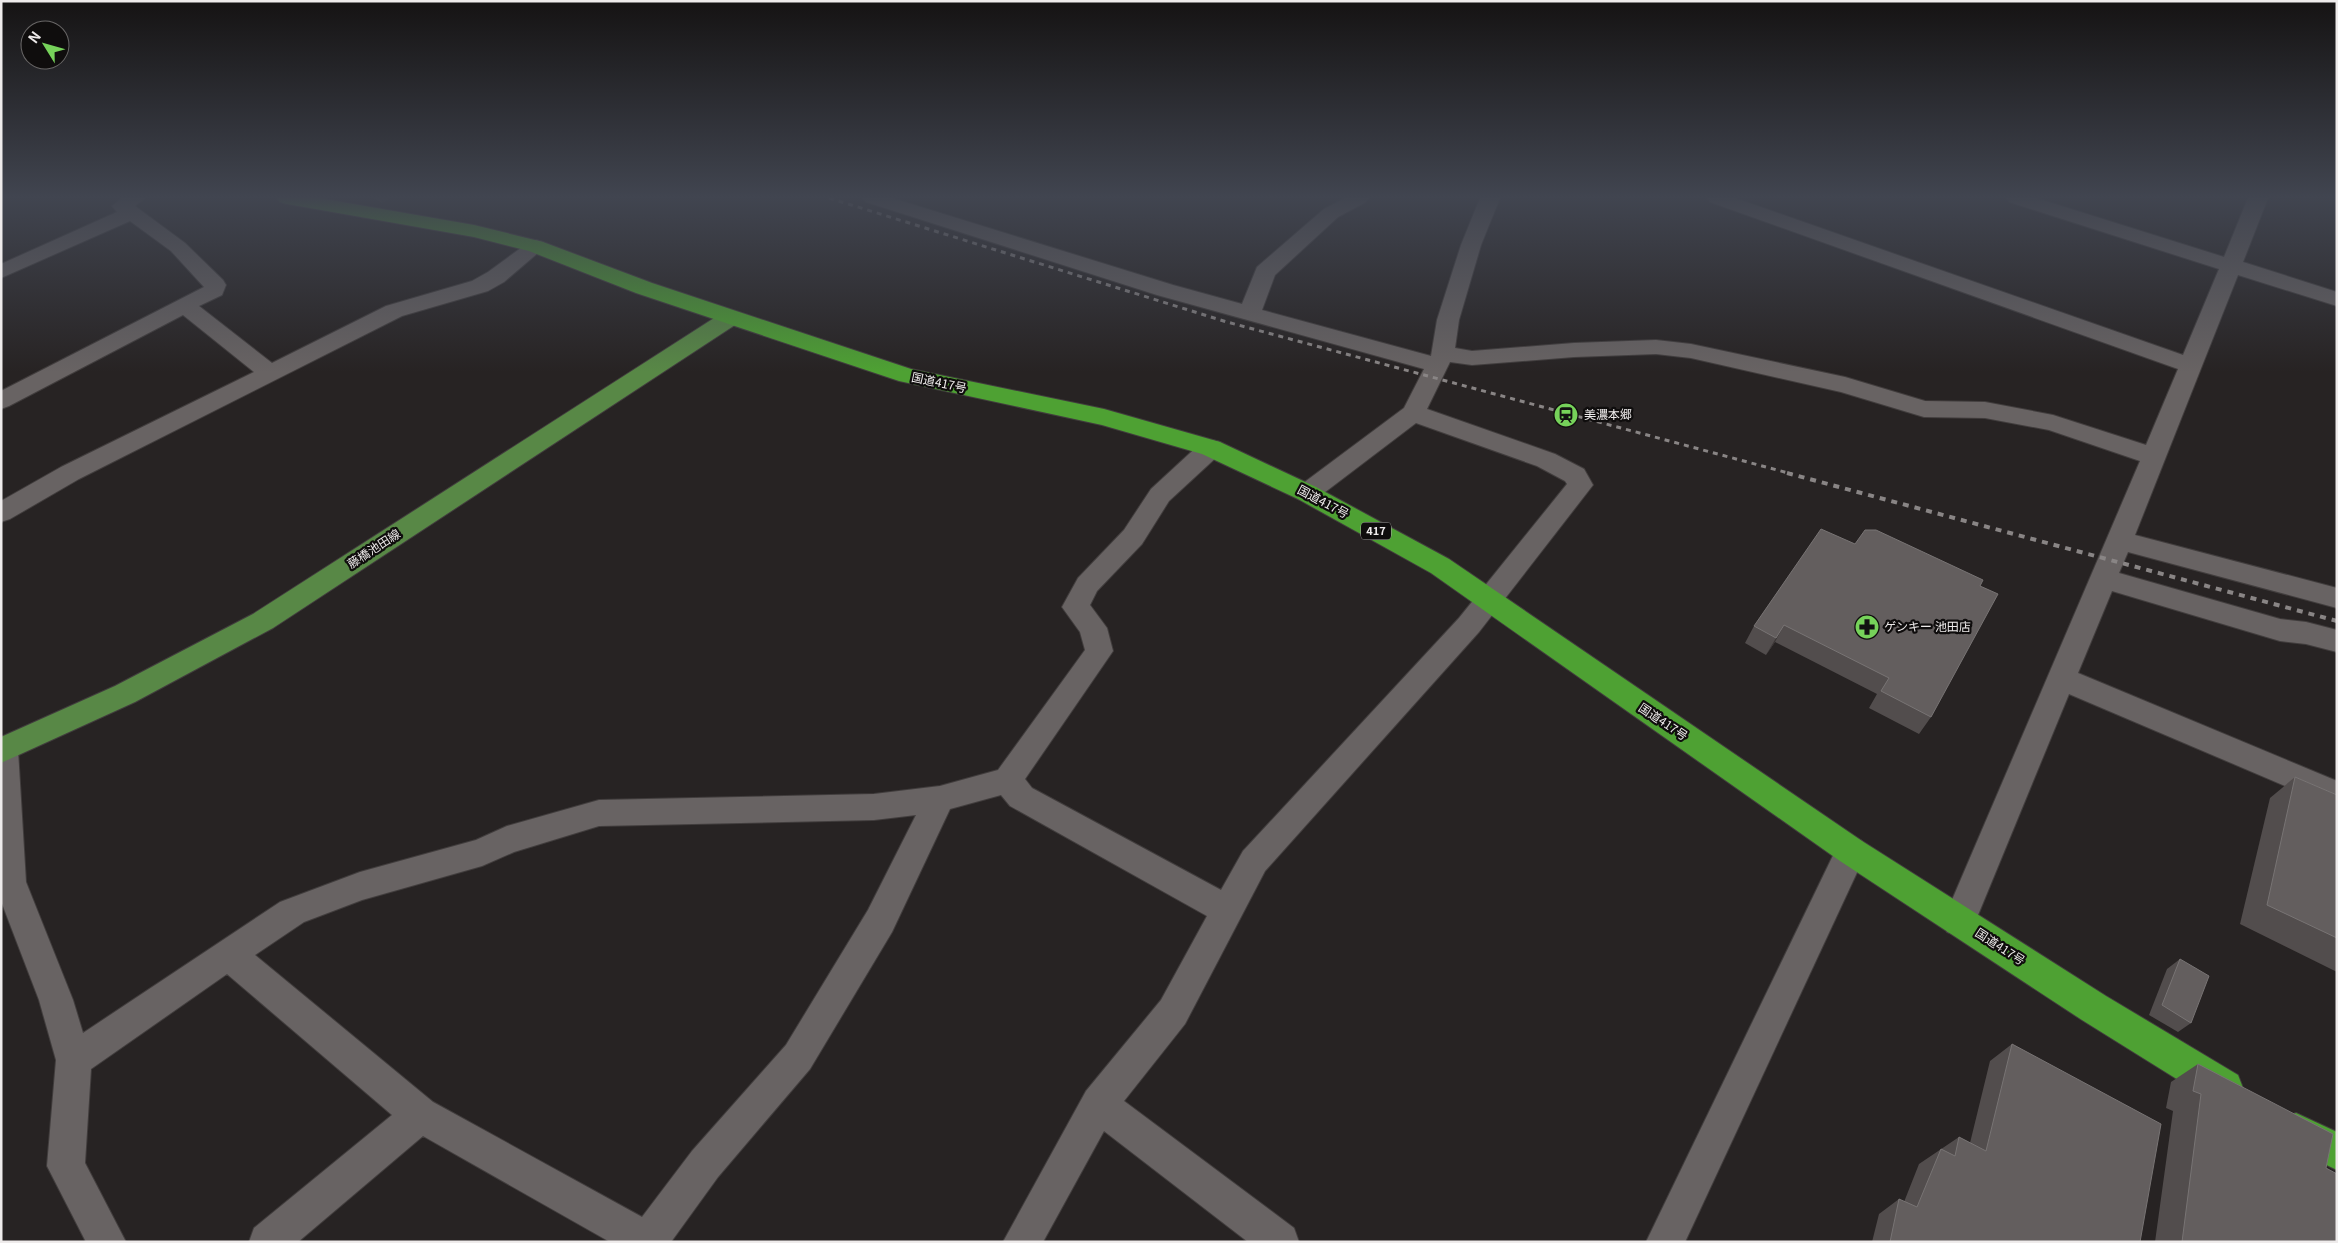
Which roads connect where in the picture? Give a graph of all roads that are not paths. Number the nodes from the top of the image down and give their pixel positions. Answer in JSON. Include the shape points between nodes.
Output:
{"nodes":[{"id":1,"x":33,"y":256,"type":"edge"},
{"id":2,"x":187,"y":256,"type":"edge"},
{"id":3,"x":523,"y":256,"type":"edge"},
{"id":4,"x":563,"y":256,"type":"edge"},
{"id":5,"x":1055,"y":256,"type":"edge"},
{"id":6,"x":1283,"y":256,"type":"edge"},
{"id":7,"x":1468,"y":256,"type":"edge"},
{"id":8,"x":1883,"y":256,"type":"edge"},
{"id":9,"x":2199,"y":256,"type":"edge"},
{"id":10,"x":2235,"y":256,"type":"edge"},
{"id":11,"x":2231,"y":266,"type":"junction"},
{"id":12,"x":1,"y":272,"type":"edge"},
{"id":13,"x":2337,"y":299,"type":"edge"},
{"id":14,"x":184,"y":306,"type":"junction"},
{"id":15,"x":1249,"y":314,"type":"junction"},
{"id":16,"x":730,"y":318,"type":"junction"},
{"id":17,"x":1440,"y":360,"type":"junction"},
{"id":18,"x":2190,"y":364,"type":"junction"},
{"id":19,"x":270,"y":373,"type":"junction"},
{"id":20,"x":1,"y":401,"type":"edge"},
{"id":21,"x":1414,"y":413,"type":"junction"},
{"id":22,"x":1212,"y":448,"type":"junction"},
{"id":23,"x":2154,"y":457,"type":"junction"},
{"id":24,"x":1307,"y":493,"type":"junction"},
{"id":25,"x":1,"y":513,"type":"edge"},
{"id":26,"x":2120,"y":540,"type":"junction"},
{"id":27,"x":2104,"y":578,"type":"junction"},
{"id":28,"x":2337,"y":598,"type":"edge"},
{"id":29,"x":1490,"y":601,"type":"junction"},
{"id":30,"x":2337,"y":641,"type":"edge"},
{"id":31,"x":2062,"y":678,"type":"junction"},
{"id":32,"x":2,"y":750,"type":"edge"},
{"id":33,"x":1008,"y":780,"type":"junction"},
{"id":34,"x":2337,"y":795,"type":"edge"},
{"id":35,"x":940,"y":799,"type":"junction"},
{"id":36,"x":1851,"y":851,"type":"junction"},
{"id":37,"x":1229,"y":910,"type":"junction"},
{"id":38,"x":1958,"y":921,"type":"junction"},
{"id":39,"x":228,"y":954,"type":"junction"},
{"id":40,"x":74,"y":1060,"type":"junction"},
{"id":41,"x":2245,"y":1100,"type":"edge"},
{"id":42,"x":1099,"y":1104,"type":"junction"},
{"id":43,"x":420,"y":1115,"type":"junction"},
{"id":44,"x":2279,"y":1120,"type":"edge"},
{"id":45,"x":2337,"y":1152,"type":"edge"},
{"id":46,"x":107,"y":1242,"type":"edge"},
{"id":47,"x":268,"y":1242,"type":"edge"},
{"id":48,"x":647,"y":1242,"type":"edge"},
{"id":49,"x":1022,"y":1242,"type":"edge"},
{"id":50,"x":1280,"y":1242,"type":"edge"},
{"id":51,"x":1665,"y":1242,"type":"edge"}],
"edges":[{"from":1,"to":12,"type":"street"},
{"from":2,"to":14,"type":"street","via":[[215,285],[214,290]]},
{"from":3,"to":19,"type":"street","via":[[480,286],[394,310]]},
{"from":4,"to":16,"type":"highway","name":"国道417号","number":"417"},
{"from":5,"to":15,"type":"street"},
{"from":6,"to":15,"type":"street","via":[[1265,272]]},
{"from":7,"to":17,"type":"street","via":[[1448,320]]},
{"from":8,"to":18,"type":"street"},
{"from":9,"to":11,"type":"street"},
{"from":10,"to":11,"type":"street"},
{"from":11,"to":13,"type":"street"},
{"from":11,"to":18,"type":"street"},
{"from":14,"to":19,"type":"street"},
{"from":14,"to":20,"type":"street"},
{"from":15,"to":17,"type":"street"},
{"from":16,"to":22,"type":"highway","name":"国道417号","number":"417","via":[[907,376],[1104,417]]},
{"from":16,"to":32,"type":"main road","name":"藤橋池田線","via":[[263,621],[125,694]]},
{"from":17,"to":21,"type":"street"},
{"from":17,"to":23,"type":"street","via":[[1647,347],[1691,350],[1845,385],[1924,408],[1985,410],[2053,423]]},
{"from":18,"to":23,"type":"street"},
{"from":19,"to":25,"type":"street","via":[[70,473]]},
{"from":21,"to":24,"type":"street"},
{"from":21,"to":29,"type":"street","via":[[1546,460],[1575,475],[1580,486]]},
{"from":22,"to":24,"type":"highway","name":"国道417号","number":"417"},
{"from":22,"to":33,"type":"street","via":[[1160,495],[1133,537],[1087,585],[1076,607],[1093,628],[1099,652]]},
{"from":23,"to":26,"type":"street"},
{"from":24,"to":29,"type":"highway","name":"国道417号","number":"417","via":[[1440,566]]},
{"from":26,"to":27,"type":"street"},
{"from":26,"to":28,"type":"street"},
{"from":27,"to":30,"type":"street","via":[[2280,630]]},
{"from":27,"to":31,"type":"street"},
{"from":29,"to":36,"type":"highway","name":"国道417号","number":"417"},
{"from":29,"to":37,"type":"street","via":[[1254,861]]},
{"from":31,"to":34,"type":"street"},
{"from":31,"to":38,"type":"street"},
{"from":32,"to":40,"type":"street","via":[[10,882],[56,1000]]},
{"from":33,"to":35,"type":"street"},
{"from":33,"to":37,"type":"street","via":[[1021,797]]},
{"from":35,"to":39,"type":"street","via":[[874,807],[599,813],[507,840],[482,852],[360,886],[292,912]]},
{"from":35,"to":48,"type":"street","via":[[880,921],[798,1057],[705,1164]]},
{"from":36,"to":38,"type":"highway","name":"国道417号","number":"417"},
{"from":36,"to":51,"type":"street"},
{"from":37,"to":42,"type":"street","via":[[1173,1012]]},
{"from":38,"to":41,"type":"highway","name":"国道417号","number":"417"},
{"from":39,"to":40,"type":"street"},
{"from":39,"to":43,"type":"street"},
{"from":40,"to":46,"type":"street","via":[[66,1166]]},
{"from":42,"to":49,"type":"street"},
{"from":42,"to":50,"type":"street"},
{"from":43,"to":47,"type":"street"},
{"from":43,"to":48,"type":"street"},
{"from":44,"to":45,"type":"highway"}]}
